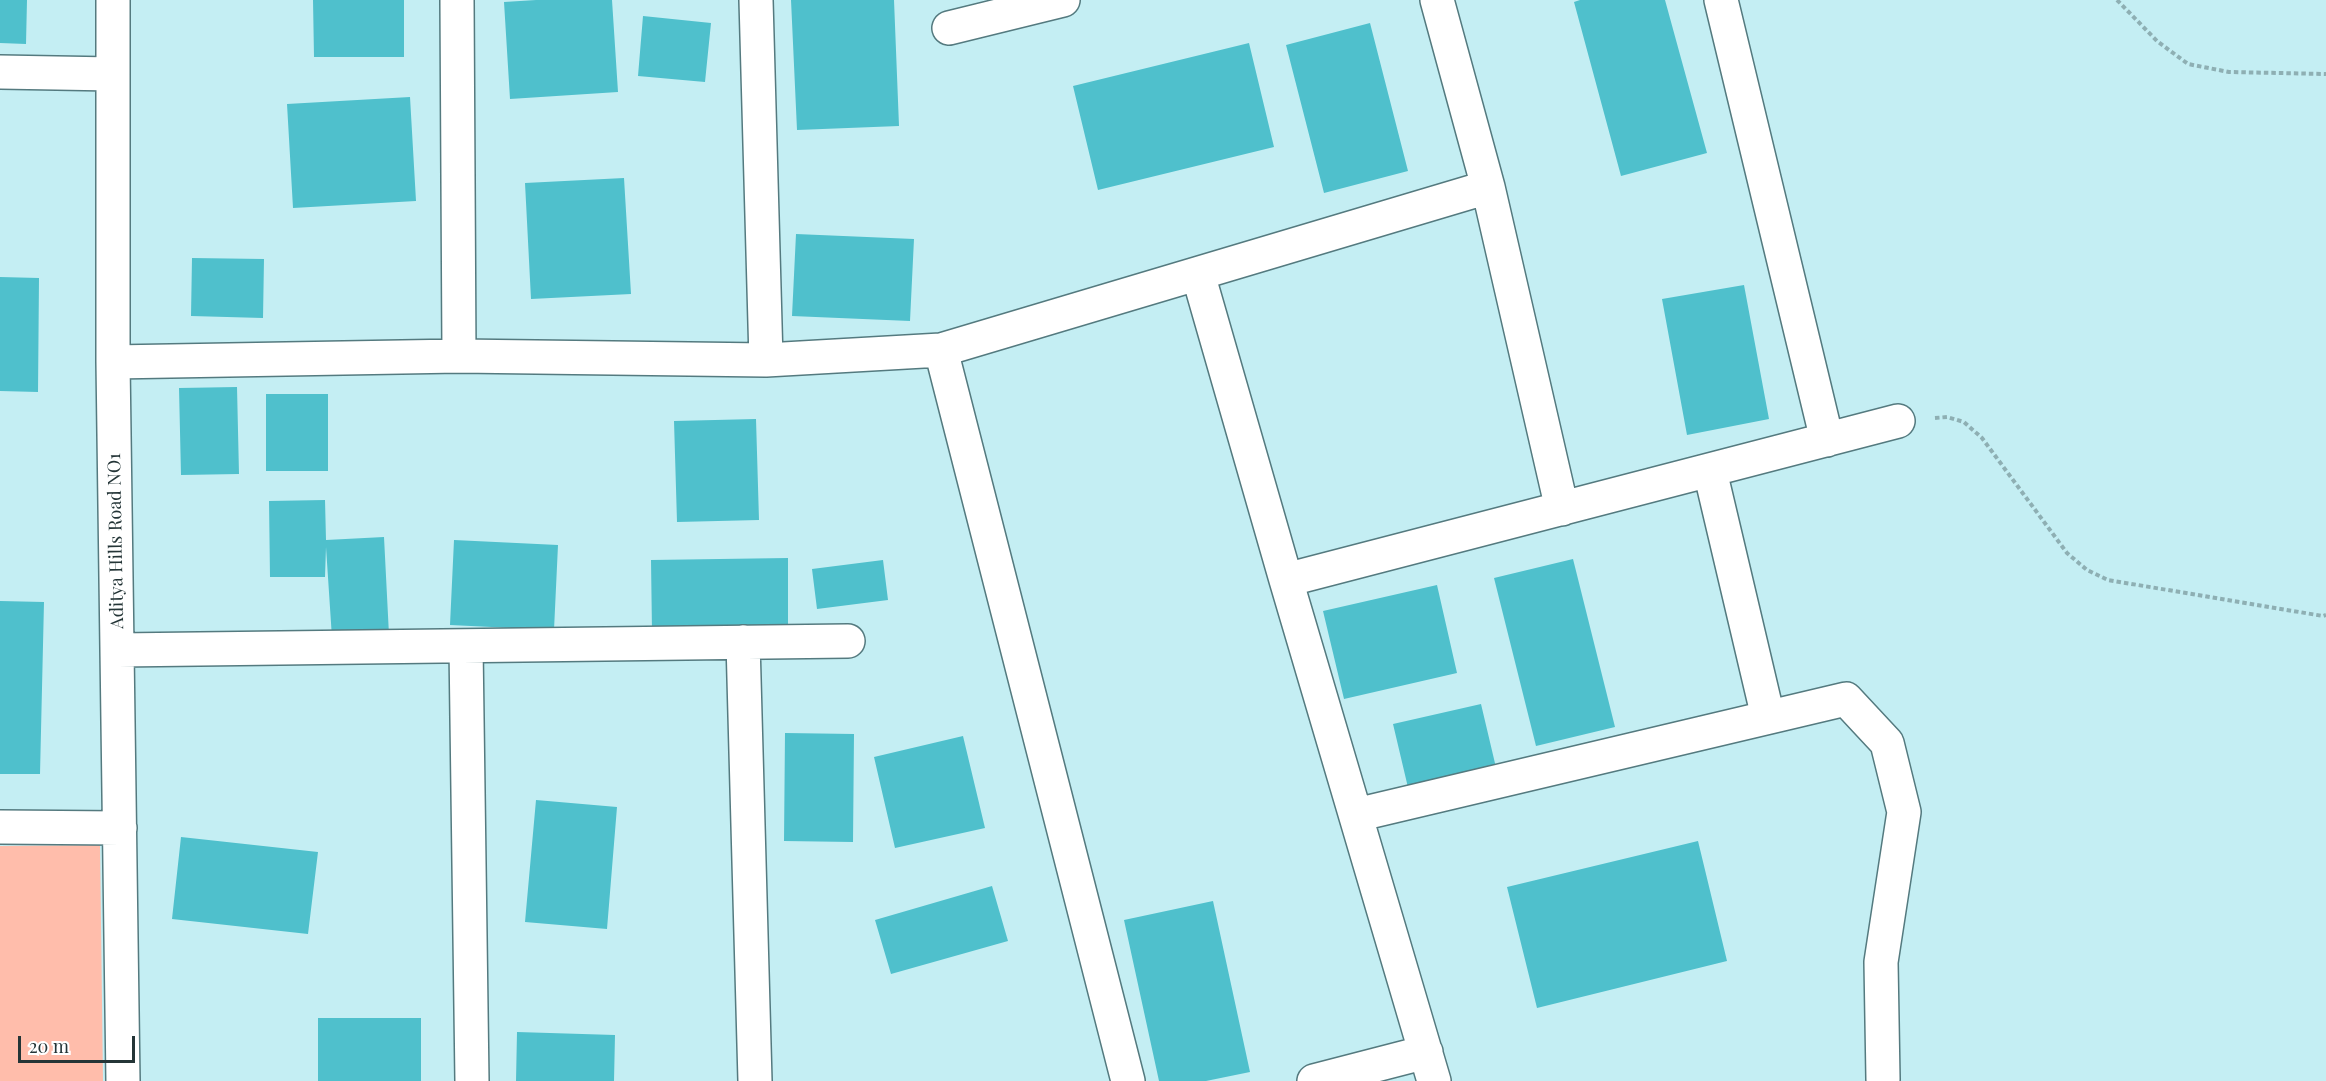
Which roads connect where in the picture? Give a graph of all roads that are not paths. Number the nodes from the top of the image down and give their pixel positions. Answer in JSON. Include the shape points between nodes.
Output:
{"nodes":[{"id":1,"x":113,"y":0,"type":"edge"},
{"id":2,"x":457,"y":0,"type":"edge"},
{"id":3,"x":756,"y":0,"type":"edge"},
{"id":4,"x":1063,"y":0,"type":"edge"},
{"id":5,"x":1437,"y":0,"type":"edge"},
{"id":6,"x":1721,"y":0,"type":"edge"},
{"id":7,"x":949,"y":28,"type":"dead end"},
{"id":8,"x":0,"y":72,"type":"edge"},
{"id":9,"x":112,"y":74,"type":"junction"},
{"id":10,"x":1488,"y":187,"type":"junction"},
{"id":11,"x":1198,"y":273,"type":"junction"},
{"id":12,"x":941,"y":350,"type":"junction"},
{"id":13,"x":459,"y":356,"type":"junction"},
{"id":14,"x":766,"y":360,"type":"junction"},
{"id":15,"x":113,"y":362,"type":"junction"},
{"id":16,"x":1898,"y":422,"type":"road end"},
{"id":17,"x":1827,"y":440,"type":"junction"},
{"id":18,"x":1710,"y":471,"type":"junction"},
{"id":19,"x":1562,"y":508,"type":"junction"},
{"id":20,"x":1286,"y":580,"type":"junction"},
{"id":21,"x":848,"y":641,"type":"dead end"},
{"id":22,"x":743,"y":642,"type":"junction"},
{"id":23,"x":466,"y":646,"type":"junction"},
{"id":24,"x":118,"y":650,"type":"junction"},
{"id":25,"x":1768,"y":717,"type":"junction"},
{"id":26,"x":1356,"y":815,"type":"junction"},
{"id":27,"x":0,"y":827,"type":"edge"},
{"id":28,"x":120,"y":828,"type":"junction"},
{"id":29,"x":1430,"y":1066,"type":"edge"},
{"id":30,"x":1883,"y":1079,"type":"dead end"},
{"id":31,"x":123,"y":1081,"type":"edge"},
{"id":32,"x":472,"y":1081,"type":"edge"},
{"id":33,"x":754,"y":1081,"type":"edge"},
{"id":34,"x":1128,"y":1081,"type":"edge"},
{"id":35,"x":1314,"y":1081,"type":"edge"}],
"edges":[{"from":1,"to":9,"type":"street","name":"Aditya Hills Road NO1"},
{"from":2,"to":13,"type":"street"},
{"from":3,"to":14,"type":"street"},
{"from":4,"to":7,"type":"street"},
{"from":5,"to":10,"type":"street"},
{"from":6,"to":17,"type":"street"},
{"from":8,"to":9,"type":"street"},
{"from":9,"to":15,"type":"street","name":"Aditya Hills Road NO1"},
{"from":10,"to":11,"type":"street"},
{"from":10,"to":19,"type":"street"},
{"from":11,"to":12,"type":"street"},
{"from":11,"to":20,"type":"street"},
{"from":12,"to":14,"type":"street"},
{"from":12,"to":34,"type":"street"},
{"from":13,"to":14,"type":"street"},
{"from":13,"to":15,"type":"street"},
{"from":15,"to":24,"type":"street","name":"Aditya Hills Road NO1"},
{"from":16,"to":17,"type":"street"},
{"from":17,"to":18,"type":"street"},
{"from":18,"to":19,"type":"street"},
{"from":18,"to":25,"type":"street"},
{"from":19,"to":20,"type":"street"},
{"from":20,"to":26,"type":"street"},
{"from":21,"to":22,"type":"street"},
{"from":22,"to":23,"type":"street"},
{"from":22,"to":33,"type":"street"},
{"from":23,"to":24,"type":"street"},
{"from":23,"to":32,"type":"street"},
{"from":24,"to":28,"type":"street","name":"Aditya Hills Road NO1"},
{"from":25,"to":26,"type":"street"},
{"from":25,"to":30,"type":"street","via":[[1846,699],[1887,743],[1904,812],[1881,962]]},
{"from":26,"to":29,"type":"street"},
{"from":27,"to":28,"type":"street"},
{"from":28,"to":31,"type":"street","name":"Aditya Hills Road NO1"},
{"from":29,"to":35,"type":"street"}]}
